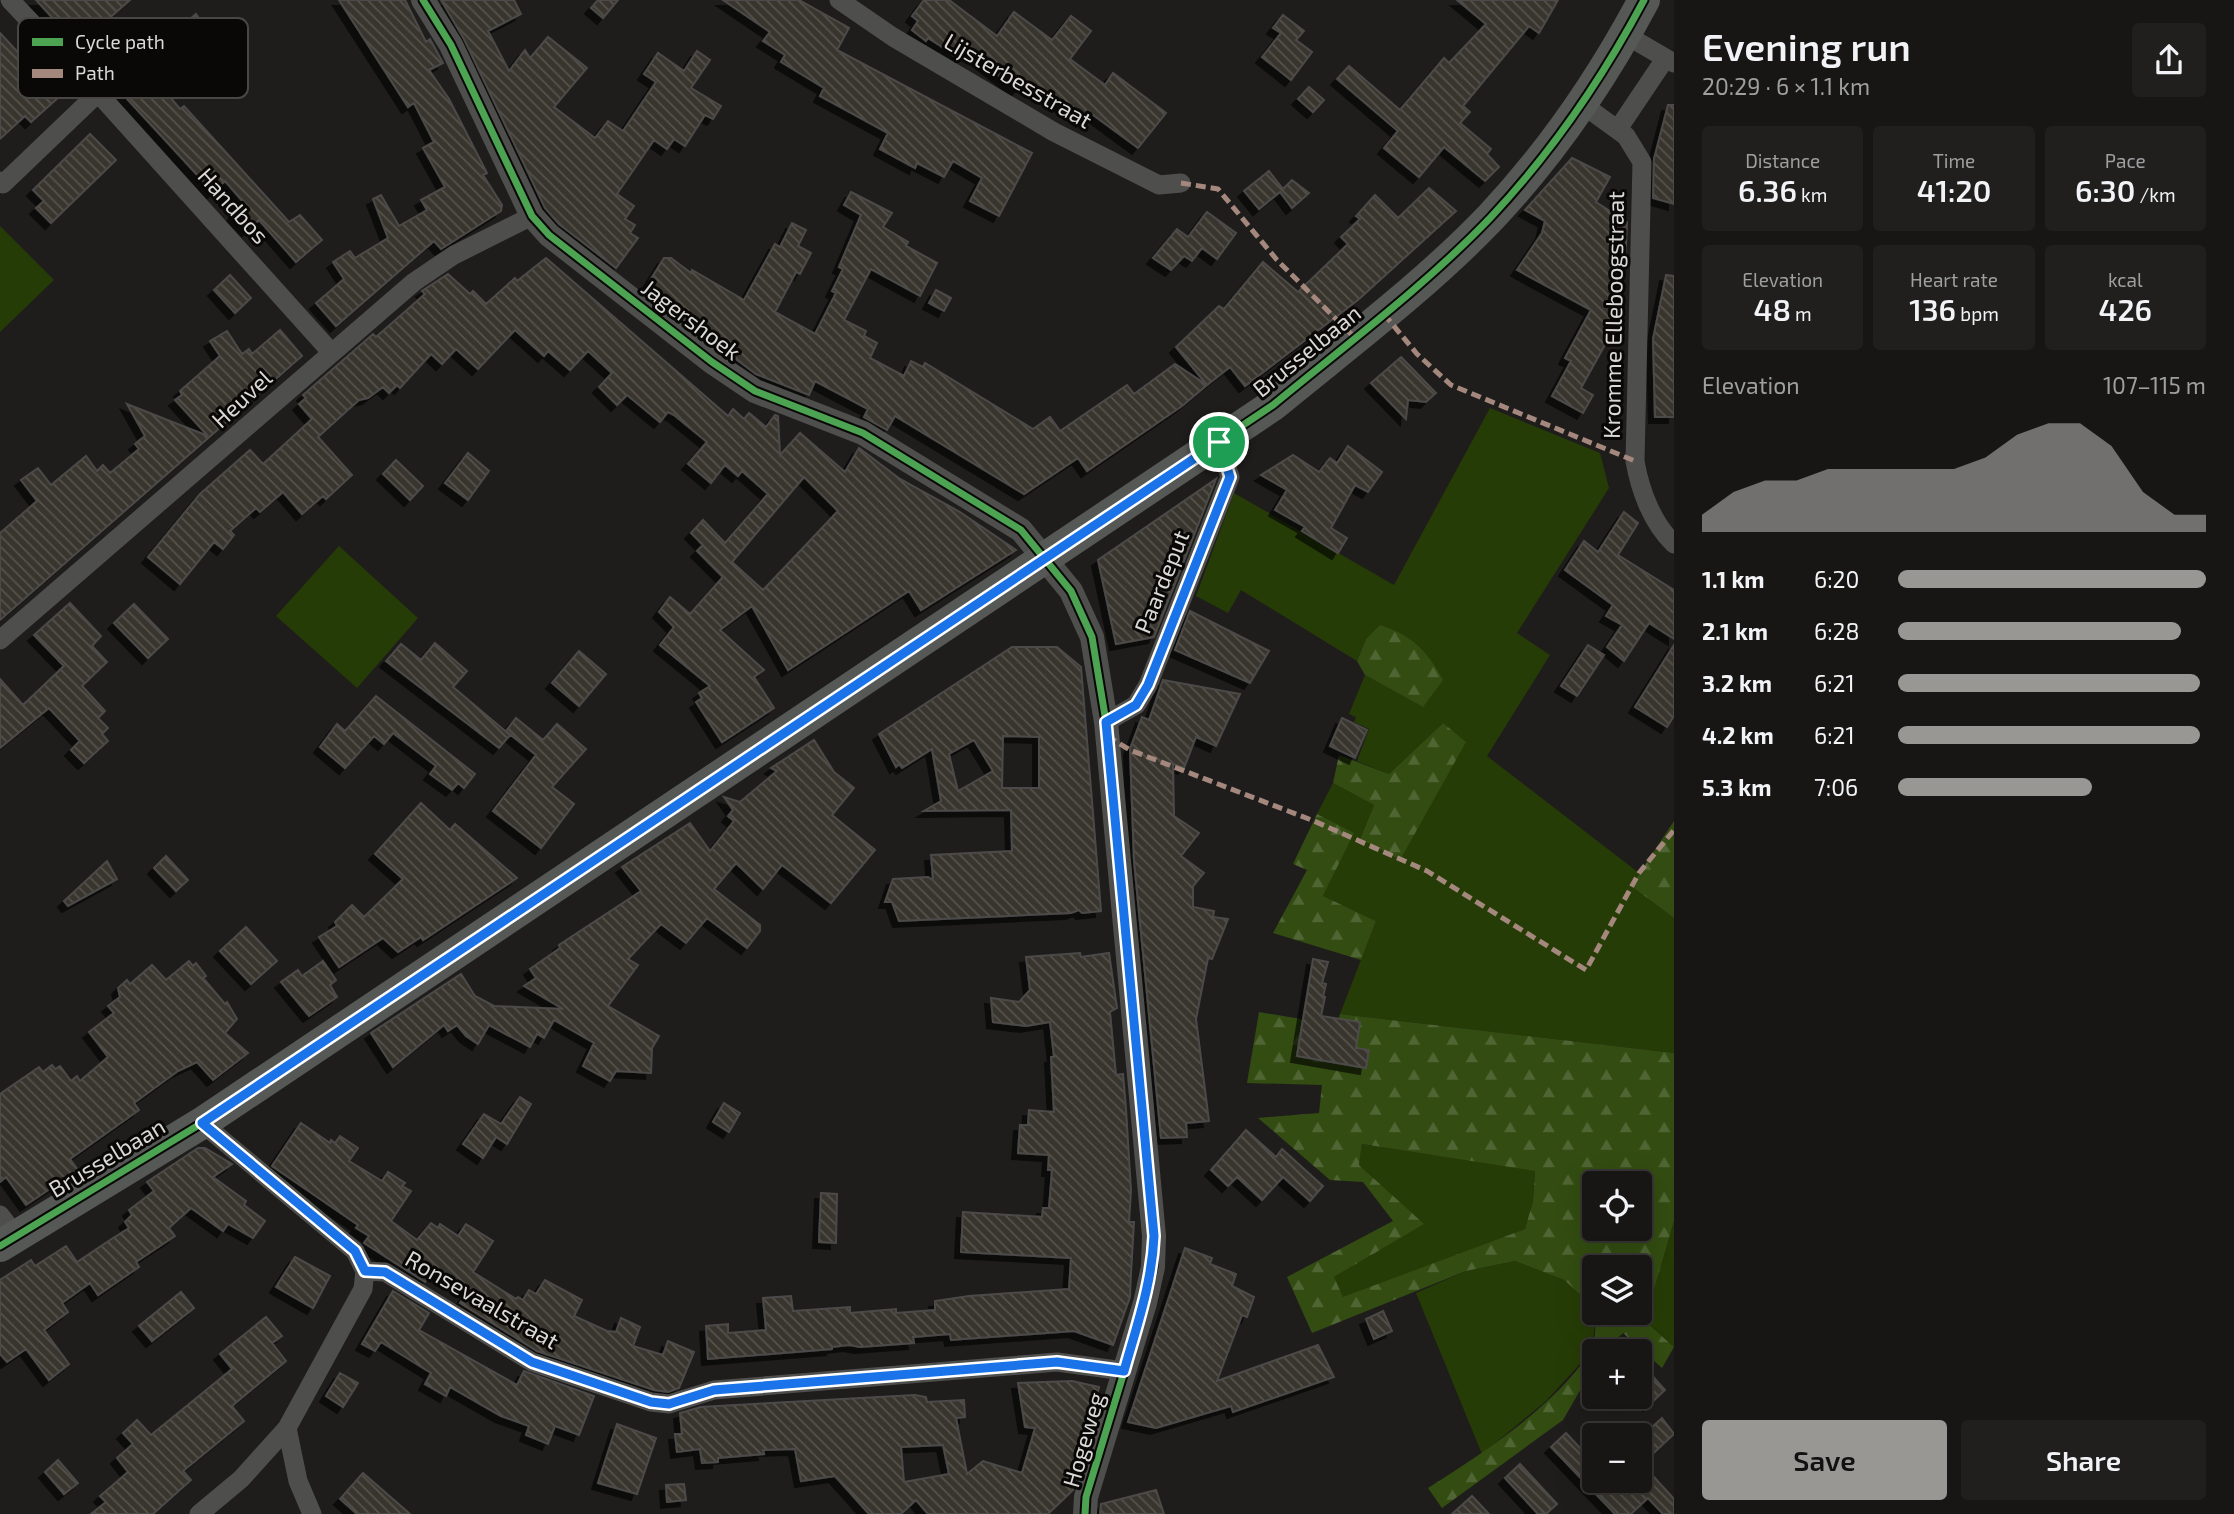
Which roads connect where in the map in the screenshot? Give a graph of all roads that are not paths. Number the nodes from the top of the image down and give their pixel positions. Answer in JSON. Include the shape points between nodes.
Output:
{"nodes":[{"id":1,"x":423,"y":0,"type":"edge"},
{"id":2,"x":839,"y":0,"type":"edge"},
{"id":3,"x":1644,"y":0,"type":"edge"},
{"id":4,"x":10,"y":1,"type":"edge"},
{"id":5,"x":26,"y":18,"type":"edge"},
{"id":6,"x":1626,"y":34,"type":"junction"},
{"id":7,"x":1670,"y":61,"type":"edge"},
{"id":8,"x":94,"y":98,"type":"edge"},
{"id":9,"x":103,"y":98,"type":"edge"},
{"id":10,"x":1582,"y":104,"type":"junction"},
{"id":11,"x":1618,"y":129,"type":"junction"},
{"id":12,"x":0,"y":181,"type":"edge"},
{"id":13,"x":1181,"y":183,"type":"dead end"},
{"id":14,"x":532,"y":215,"type":"junction"},
{"id":15,"x":331,"y":352,"type":"junction"},
{"id":16,"x":1219,"y":442,"type":"junction"},
{"id":17,"x":1674,"y":544,"type":"edge"},
{"id":18,"x":1046,"y":559,"type":"junction"},
{"id":19,"x":0,"y":640,"type":"edge"},
{"id":20,"x":1106,"y":722,"type":"junction"},
{"id":21,"x":202,"y":1123,"type":"junction"},
{"id":22,"x":5,"y":1232,"type":"edge"},
{"id":23,"x":365,"y":1271,"type":"junction"},
{"id":24,"x":1124,"y":1371,"type":"junction"},
{"id":25,"x":288,"y":1428,"type":"junction"},
{"id":26,"x":200,"y":1514,"type":"edge"},
{"id":27,"x":312,"y":1514,"type":"edge"},
{"id":28,"x":1085,"y":1514,"type":"edge"}],
"edges":[{"from":1,"to":14,"type":"street","name":"Jagershoek","via":[[451,45]]},
{"from":2,"to":13,"type":"street","name":"Lijsterbesstraat","via":[[1054,132],[1159,186]]},
{"from":3,"to":6,"type":"main road","name":"Brusselbaan"},
{"from":4,"to":5,"type":"street","name":"Handbos"},
{"from":6,"to":7,"type":"street"},
{"from":6,"to":10,"type":"main road","name":"Brusselbaan"},
{"from":7,"to":11,"type":"street"},
{"from":8,"to":12,"type":"street","via":[[4,184]]},
{"from":9,"to":15,"type":"street","name":"Handbos"},
{"from":10,"to":11,"type":"street","name":"Kromme Elleboogstraat"},
{"from":10,"to":16,"type":"main road","name":"Brusselbaan","via":[[1511,194],[1439,267],[1273,405]]},
{"from":11,"to":17,"type":"street","name":"Kromme Elleboogstraat","via":[[1632,142],[1642,162],[1635,461],[1651,511]]},
{"from":14,"to":15,"type":"street","name":"Heuvel","via":[[453,255]]},
{"from":14,"to":18,"type":"street","name":"Jagershoek","via":[[549,235],[755,391],[863,433],[1020,530]]},
{"from":15,"to":19,"type":"street","name":"Heuvel"},
{"from":16,"to":18,"type":"main road","name":"Brusselbaan"},
{"from":16,"to":20,"type":"street","name":"Paardeput","via":[[1230,477],[1148,685],[1136,705]]},
{"from":18,"to":20,"type":"street","name":"Hogeweg","via":[[1071,591],[1093,636]]},
{"from":18,"to":21,"type":"main road","name":"Brusselbaan"},
{"from":20,"to":24,"type":"street","name":"Hogeweg","via":[[1154,1236],[1145,1303]]},
{"from":21,"to":22,"type":"main road","name":"Brusselbaan"},
{"from":21,"to":23,"type":"street","via":[[355,1251]]},
{"from":23,"to":24,"type":"street","name":"Ronsevaalstraat","via":[[385,1272],[532,1362],[651,1402],[669,1404],[714,1390],[1057,1362]]},
{"from":23,"to":25,"type":"street","via":[[363,1289]]},
{"from":24,"to":28,"type":"street","name":"Hogeweg","via":[[1086,1497]]},
{"from":25,"to":26,"type":"street","via":[[241,1479]]},
{"from":25,"to":27,"type":"street","via":[[298,1481]]}]}
